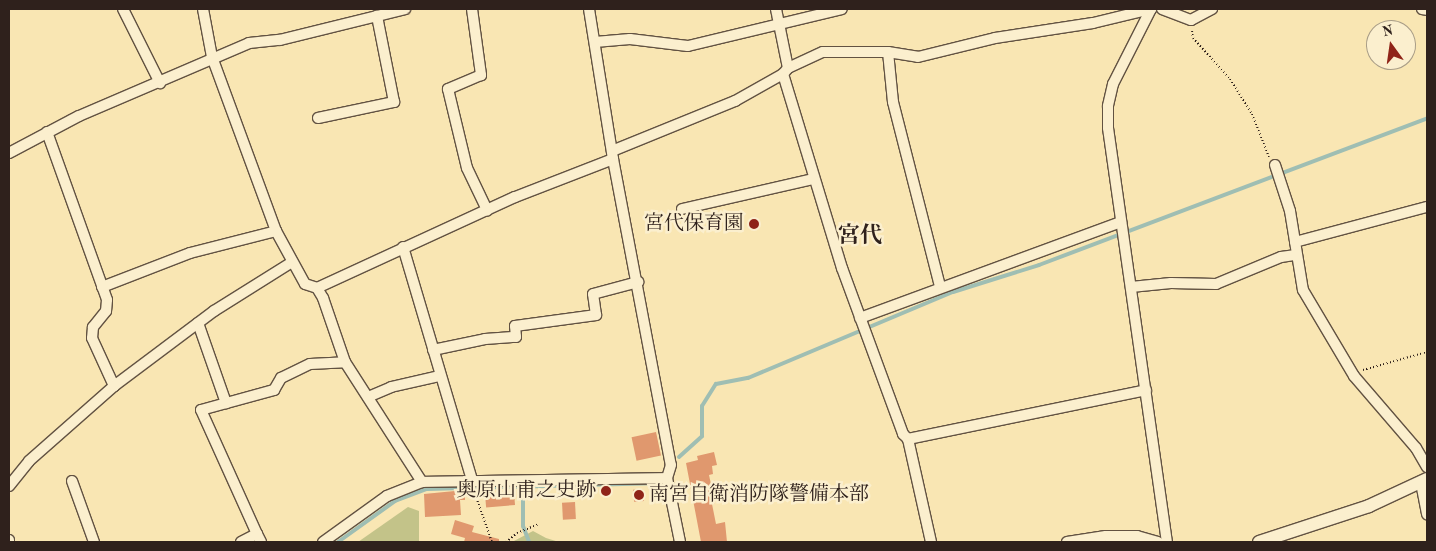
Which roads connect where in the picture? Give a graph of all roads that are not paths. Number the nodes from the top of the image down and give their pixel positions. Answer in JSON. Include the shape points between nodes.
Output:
{"nodes":[{"id":1,"x":123,"y":9,"type":"edge"},
{"id":2,"x":203,"y":9,"type":"edge"},
{"id":3,"x":405,"y":9,"type":"edge"},
{"id":4,"x":472,"y":9,"type":"edge"},
{"id":5,"x":589,"y":9,"type":"edge"},
{"id":6,"x":776,"y":9,"type":"edge"},
{"id":7,"x":842,"y":9,"type":"edge"},
{"id":8,"x":1151,"y":9,"type":"edge"},
{"id":9,"x":1162,"y":9,"type":"edge"},
{"id":10,"x":1212,"y":9,"type":"edge"},
{"id":11,"x":1422,"y":9,"type":"edge"},
{"id":12,"x":1427,"y":10,"type":"edge"},
{"id":13,"x":377,"y":16,"type":"junction"},
{"id":14,"x":780,"y":24,"type":"junction"},
{"id":15,"x":595,"y":42,"type":"junction"},
{"id":16,"x":888,"y":52,"type":"junction"},
{"id":17,"x":212,"y":57,"type":"junction"},
{"id":18,"x":785,"y":71,"type":"junction"},
{"id":19,"x":160,"y":83,"type":"junction"},
{"id":20,"x":318,"y":118,"type":"dead end"},
{"id":21,"x":47,"y":132,"type":"junction"},
{"id":22,"x":9,"y":153,"type":"edge"},
{"id":23,"x":612,"y":155,"type":"junction"},
{"id":24,"x":1275,"y":165,"type":"road end"},
{"id":25,"x":813,"y":179,"type":"junction"},
{"id":26,"x":1427,"y":207,"type":"edge"},
{"id":27,"x":682,"y":209,"type":"dead end"},
{"id":28,"x":487,"y":210,"type":"junction"},
{"id":29,"x":1123,"y":230,"type":"junction"},
{"id":30,"x":276,"y":231,"type":"junction"},
{"id":31,"x":1296,"y":242,"type":"junction"},
{"id":32,"x":403,"y":247,"type":"junction"},
{"id":33,"x":1296,"y":255,"type":"junction"},
{"id":34,"x":292,"y":262,"type":"junction"},
{"id":35,"x":638,"y":282,"type":"junction"},
{"id":36,"x":102,"y":287,"type":"junction"},
{"id":37,"x":940,"y":287,"type":"junction"},
{"id":38,"x":1131,"y":287,"type":"junction"},
{"id":39,"x":317,"y":288,"type":"junction"},
{"id":40,"x":198,"y":323,"type":"junction"},
{"id":41,"x":862,"y":325,"type":"junction"},
{"id":42,"x":433,"y":350,"type":"junction"},
{"id":43,"x":345,"y":362,"type":"junction"},
{"id":44,"x":439,"y":376,"type":"junction"},
{"id":45,"x":114,"y":386,"type":"junction"},
{"id":46,"x":1146,"y":390,"type":"junction"},
{"id":47,"x":368,"y":397,"type":"junction"},
{"id":48,"x":226,"y":403,"type":"junction"},
{"id":49,"x":908,"y":439,"type":"junction"},
{"id":50,"x":1427,"y":466,"type":"edge"},
{"id":51,"x":667,"y":478,"type":"junction"},
{"id":52,"x":472,"y":480,"type":"junction"},
{"id":53,"x":72,"y":481,"type":"dead end"},
{"id":54,"x":1424,"y":481,"type":"edge"},
{"id":55,"x":422,"y":482,"type":"junction"},
{"id":56,"x":9,"y":486,"type":"edge"},
{"id":57,"x":1427,"y":514,"type":"edge"},
{"id":58,"x":259,"y":538,"type":"edge"},
{"id":59,"x":94,"y":542,"type":"edge"},
{"id":60,"x":241,"y":542,"type":"edge"},
{"id":61,"x":323,"y":542,"type":"edge"},
{"id":62,"x":680,"y":542,"type":"edge"},
{"id":63,"x":931,"y":542,"type":"edge"},
{"id":64,"x":1067,"y":542,"type":"edge"},
{"id":65,"x":1158,"y":542,"type":"edge"},
{"id":66,"x":1167,"y":542,"type":"edge"},
{"id":67,"x":1259,"y":542,"type":"edge"}],
"edges":[{"from":1,"to":19,"type":"street"},
{"from":2,"to":17,"type":"street"},
{"from":3,"to":13,"type":"street"},
{"from":4,"to":28,"type":"street","via":[[481,75],[448,89],[467,168]]},
{"from":5,"to":15,"type":"street"},
{"from":6,"to":14,"type":"street"},
{"from":7,"to":14,"type":"street"},
{"from":8,"to":16,"type":"street","via":[[1093,23],[995,38],[918,57]]},
{"from":8,"to":29,"type":"street","via":[[1113,84],[1108,106]]},
{"from":9,"to":10,"type":"street","via":[[1191,20]]},
{"from":11,"to":12,"type":"street"},
{"from":13,"to":17,"type":"street","via":[[280,40],[249,43]]},
{"from":13,"to":20,"type":"street","via":[[394,102]]},
{"from":14,"to":15,"type":"street","via":[[688,46],[630,39]]},
{"from":14,"to":18,"type":"street"},
{"from":15,"to":23,"type":"street"},
{"from":16,"to":18,"type":"street","via":[[823,52]]},
{"from":16,"to":37,"type":"street","via":[[892,102]]},
{"from":17,"to":19,"type":"street"},
{"from":17,"to":30,"type":"street"},
{"from":18,"to":23,"type":"street","via":[[735,101]]},
{"from":18,"to":25,"type":"street"},
{"from":19,"to":21,"type":"street"},
{"from":21,"to":22,"type":"street"},
{"from":21,"to":36,"type":"street"},
{"from":23,"to":28,"type":"street"},
{"from":23,"to":35,"type":"street"},
{"from":24,"to":31,"type":"street","via":[[1282,181]]},
{"from":25,"to":27,"type":"street"},
{"from":25,"to":41,"type":"street"},
{"from":26,"to":31,"type":"street"},
{"from":28,"to":32,"type":"street"},
{"from":29,"to":37,"type":"street"},
{"from":29,"to":38,"type":"street"},
{"from":30,"to":34,"type":"street"},
{"from":30,"to":36,"type":"street","via":[[190,253]]},
{"from":31,"to":33,"type":"street"},
{"from":32,"to":39,"type":"street"},
{"from":32,"to":42,"type":"street"},
{"from":33,"to":38,"type":"street","via":[[1281,257],[1216,284],[1171,283]]},
{"from":33,"to":50,"type":"street","via":[[1303,290],[1354,376],[1416,448]]},
{"from":34,"to":39,"type":"street","via":[[305,284]]},
{"from":34,"to":40,"type":"street"},
{"from":35,"to":42,"type":"street","via":[[593,294],[596,315],[515,326],[516,337],[485,339]]},
{"from":35,"to":51,"type":"street","via":[[671,465]]},
{"from":36,"to":45,"type":"street","via":[[106,311],[93,327],[92,338]]},
{"from":37,"to":41,"type":"street"},
{"from":38,"to":46,"type":"street"},
{"from":39,"to":43,"type":"street"},
{"from":40,"to":45,"type":"street"},
{"from":40,"to":48,"type":"street"},
{"from":41,"to":49,"type":"street","via":[[903,434]]},
{"from":42,"to":44,"type":"street"},
{"from":43,"to":47,"type":"street"},
{"from":43,"to":48,"type":"street","via":[[310,364],[281,378],[274,390]]},
{"from":44,"to":47,"type":"street","via":[[391,387]]},
{"from":44,"to":52,"type":"street"},
{"from":45,"to":56,"type":"street","via":[[29,461]]},
{"from":46,"to":49,"type":"street"},
{"from":46,"to":66,"type":"street"},
{"from":47,"to":55,"type":"street"},
{"from":48,"to":58,"type":"street","via":[[201,410]]},
{"from":49,"to":63,"type":"street"},
{"from":51,"to":52,"type":"street"},
{"from":51,"to":62,"type":"street"},
{"from":52,"to":55,"type":"street"},
{"from":53,"to":59,"type":"street"},
{"from":54,"to":57,"type":"street"},
{"from":54,"to":67,"type":"street","via":[[1370,506]]},
{"from":55,"to":61,"type":"street","via":[[387,496]]},
{"from":58,"to":60,"type":"street"},
{"from":64,"to":65,"type":"street","via":[[1106,536],[1137,536]]}]}
